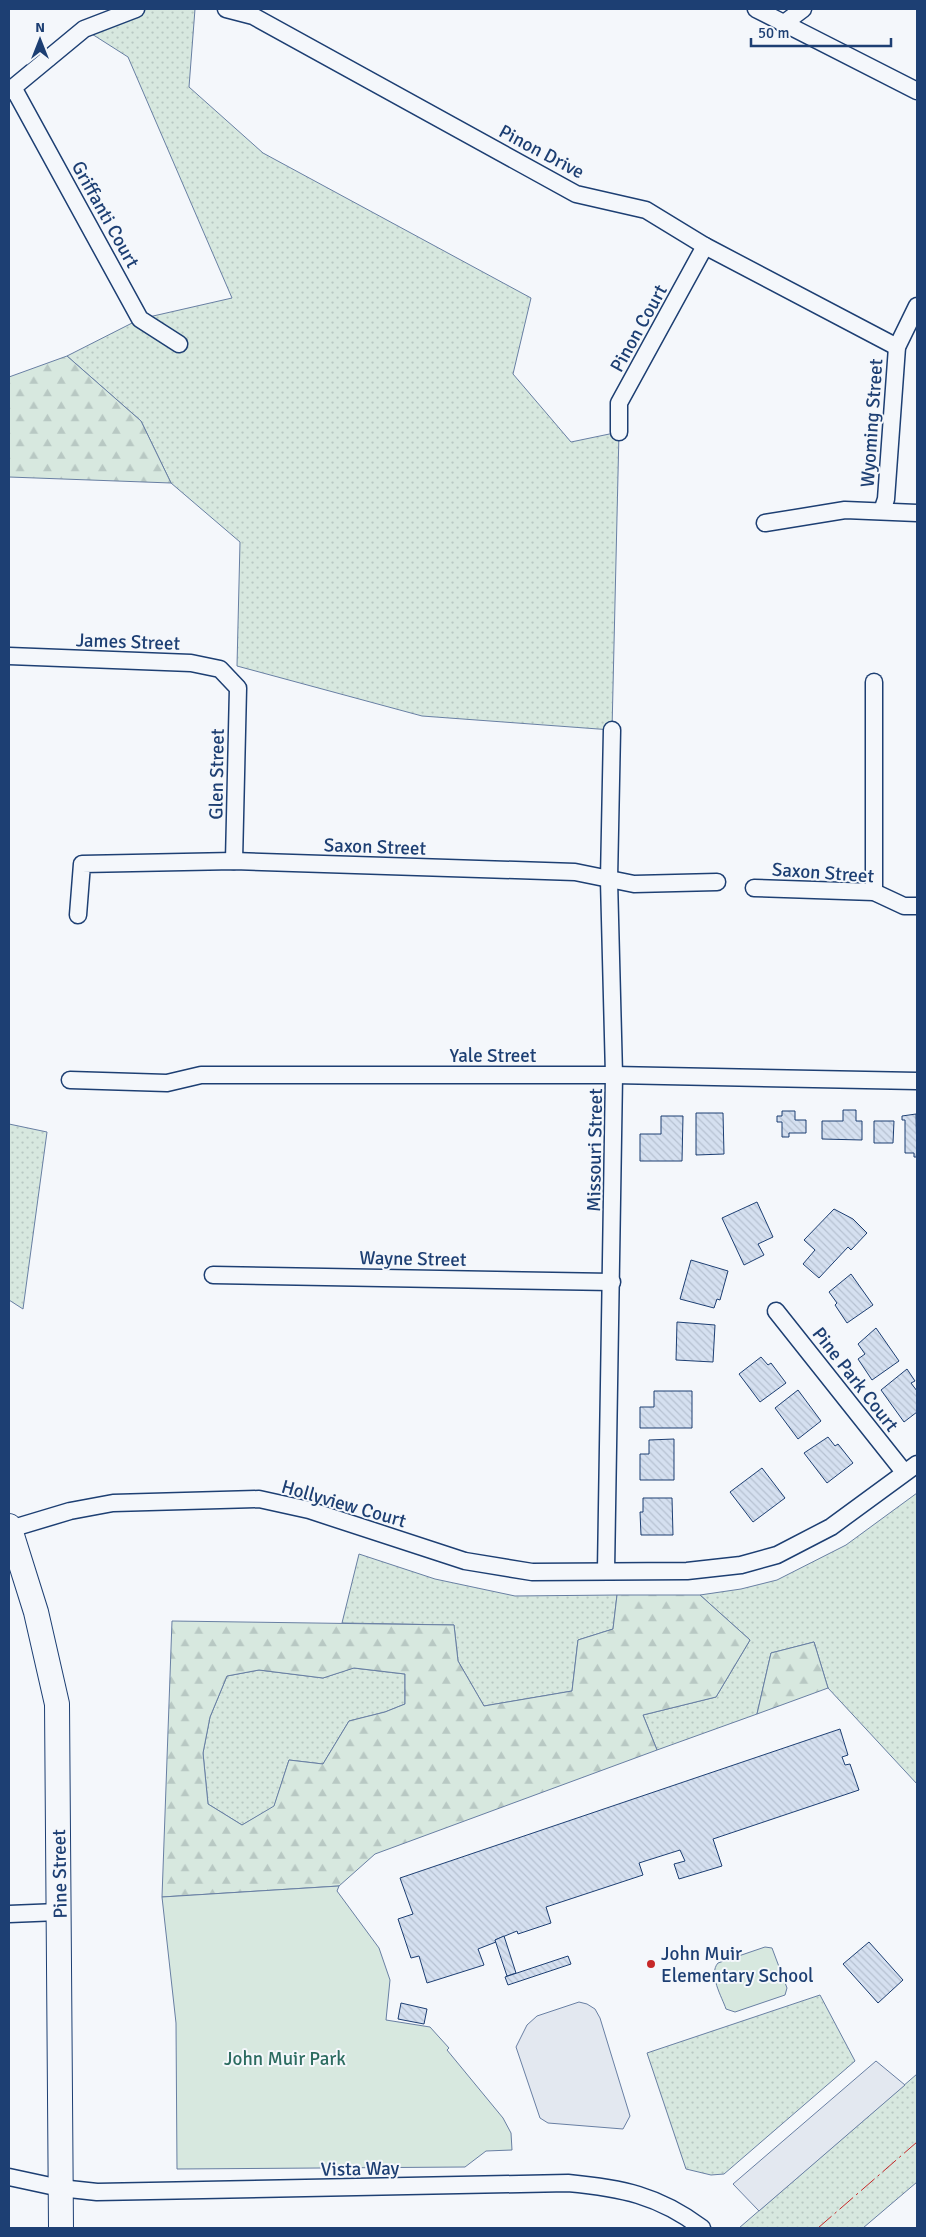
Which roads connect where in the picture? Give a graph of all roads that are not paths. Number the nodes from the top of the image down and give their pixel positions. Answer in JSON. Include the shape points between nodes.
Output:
{"nodes":[{"id":1,"x":136,"y":9,"type":"edge"},
{"id":2,"x":226,"y":9,"type":"edge"},
{"id":3,"x":756,"y":9,"type":"edge"},
{"id":4,"x":803,"y":9,"type":"edge"},
{"id":5,"x":783,"y":24,"type":"junction"},
{"id":6,"x":11,"y":90,"type":"edge"},
{"id":7,"x":917,"y":91,"type":"edge"},
{"id":8,"x":705,"y":246,"type":"junction"},
{"id":9,"x":917,"y":306,"type":"edge"},
{"id":10,"x":179,"y":344,"type":"dead end"},
{"id":11,"x":897,"y":347,"type":"junction"},
{"id":12,"x":619,"y":432,"type":"dead end"},
{"id":13,"x":882,"y":511,"type":"junction"},
{"id":14,"x":917,"y":513,"type":"edge"},
{"id":15,"x":765,"y":522,"type":"dead end"},
{"id":16,"x":9,"y":656,"type":"edge"},
{"id":17,"x":874,"y":682,"type":"dead end"},
{"id":18,"x":238,"y":688,"type":"joint"},
{"id":19,"x":612,"y":730,"type":"dead end"},
{"id":20,"x":234,"y":861,"type":"junction"},
{"id":21,"x":609,"y":880,"type":"junction"},
{"id":22,"x":717,"y":882,"type":"dead end"},
{"id":23,"x":754,"y":888,"type":"dead end"},
{"id":24,"x":874,"y":892,"type":"junction"},
{"id":25,"x":917,"y":906,"type":"edge"},
{"id":26,"x":78,"y":915,"type":"dead end"},
{"id":27,"x":614,"y":1074,"type":"junction"},
{"id":28,"x":70,"y":1080,"type":"dead end"},
{"id":29,"x":917,"y":1081,"type":"edge"},
{"id":30,"x":212,"y":1275,"type":"dead end"},
{"id":31,"x":612,"y":1282,"type":"junction"},
{"id":32,"x":776,"y":1311,"type":"dead end"},
{"id":33,"x":911,"y":1468,"type":"edge"},
{"id":34,"x":9,"y":1528,"type":"edge"},
{"id":35,"x":606,"y":1571,"type":"junction"},
{"id":36,"x":59,"y":1912,"type":"junction"},
{"id":37,"x":9,"y":1914,"type":"edge"},
{"id":38,"x":9,"y":2177,"type":"edge"},
{"id":39,"x":60,"y":2188,"type":"junction"},
{"id":40,"x":60,"y":2228,"type":"edge"},
{"id":41,"x":702,"y":2228,"type":"edge"}],
"edges":[{"from":1,"to":6,"type":"street","via":[[84,29]]},
{"from":2,"to":8,"type":"street","name":"Pinon Drive","via":[[253,16],[576,194],[646,210]]},
{"from":3,"to":5,"type":"street"},
{"from":4,"to":5,"type":"street"},
{"from":5,"to":7,"type":"street"},
{"from":6,"to":10,"type":"street","name":"Griffanti Court","via":[[140,319]]},
{"from":8,"to":11,"type":"street","name":"Pinon Drive"},
{"from":8,"to":12,"type":"street","name":"Pinon Court","via":[[619,403]]},
{"from":9,"to":11,"type":"street","name":"Wyoming Street"},
{"from":11,"to":13,"type":"street","name":"Wyoming Street","via":[[886,499]]},
{"from":13,"to":14,"type":"street","name":"Wyoming Street"},
{"from":13,"to":15,"type":"street","via":[[845,510]]},
{"from":16,"to":18,"type":"street","name":"James Street","via":[[191,663],[220,669]]},
{"from":17,"to":24,"type":"street"},
{"from":18,"to":20,"type":"street","name":"Glen Street"},
{"from":19,"to":21,"type":"street","name":"Missouri Street"},
{"from":20,"to":21,"type":"street","name":"Saxon Street","via":[[575,872]]},
{"from":20,"to":26,"type":"street","name":"Saxon Street","via":[[82,864]]},
{"from":21,"to":22,"type":"street","name":"Saxon Street","via":[[634,884]]},
{"from":21,"to":27,"type":"street","name":"Missouri Street"},
{"from":23,"to":24,"type":"street","name":"Saxon Street"},
{"from":24,"to":25,"type":"street","name":"Saxon Street","via":[[904,906]]},
{"from":27,"to":28,"type":"street","name":"Yale Street","via":[[202,1074],[166,1083]]},
{"from":27,"to":29,"type":"street","name":"Yale Street"},
{"from":27,"to":31,"type":"street","name":"Missouri Street"},
{"from":30,"to":31,"type":"street","name":"Wayne Street"},
{"from":31,"to":35,"type":"street","name":"Missouri Street"},
{"from":32,"to":33,"type":"street","name":"Pine Park Court"},
{"from":33,"to":35,"type":"street","name":"Hollyview Court","via":[[831,1527],[777,1555],[741,1565],[687,1571]]},
{"from":34,"to":35,"type":"street","name":"Hollyview Court","via":[[113,1502],[259,1499],[309,1510],[465,1561],[532,1572]]},
{"from":34,"to":36,"type":"street","name":"Pine Street","via":[[36,1612],[57,1704]]},
{"from":36,"to":37,"type":"street"},
{"from":36,"to":39,"type":"street","name":"Pine Street"},
{"from":38,"to":39,"type":"street","name":"Vista Way"},
{"from":39,"to":40,"type":"street","name":"Pine Street"},
{"from":39,"to":41,"type":"street","name":"Vista Way","via":[[97,2192],[568,2183],[630,2191],[667,2206]]}]}
